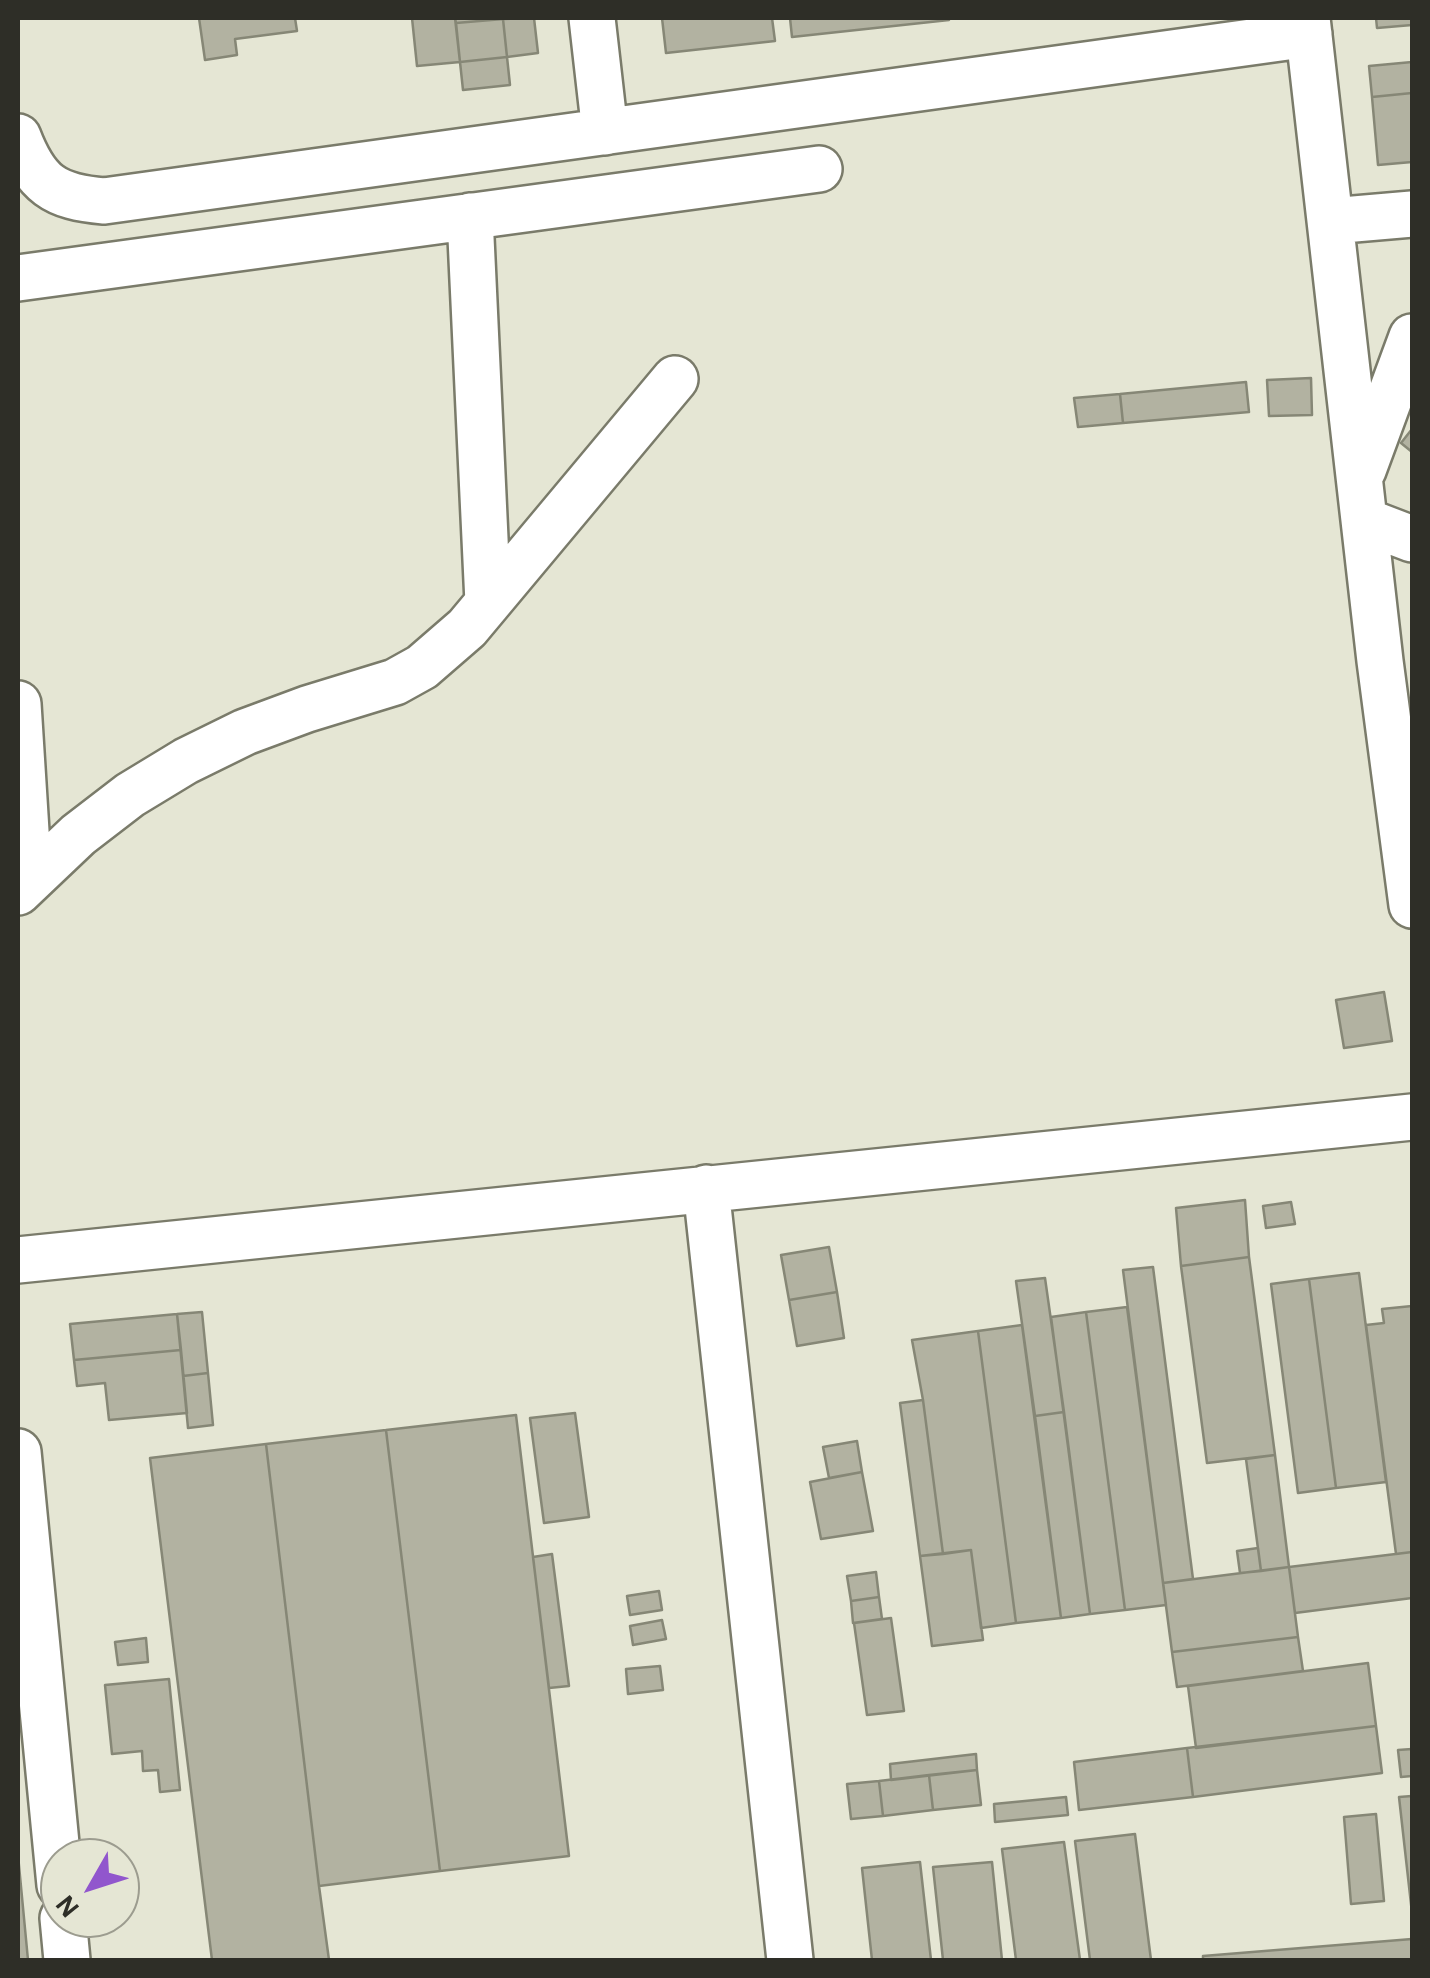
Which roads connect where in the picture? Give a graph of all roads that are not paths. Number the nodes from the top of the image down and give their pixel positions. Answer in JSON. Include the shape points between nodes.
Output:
{"nodes":[{"id":1,"x":592,"y":18,"type":"edge"},
{"id":2,"x":1308,"y":26,"type":"edge"},
{"id":3,"x":605,"y":132,"type":"junction"},
{"id":4,"x":18,"y":137,"type":"edge"},
{"id":5,"x":819,"y":169,"type":"dead end"},
{"id":6,"x":1412,"y":214,"type":"edge"},
{"id":7,"x":470,"y":216,"type":"junction"},
{"id":8,"x":1331,"y":221,"type":"junction"},
{"id":9,"x":18,"y":278,"type":"edge"},
{"id":10,"x":1412,"y":337,"type":"edge"},
{"id":11,"x":674,"y":380,"type":"dead end"},
{"id":12,"x":1360,"y":476,"type":"junction"},
{"id":13,"x":1365,"y":521,"type":"junction"},
{"id":14,"x":1412,"y":539,"type":"edge"},
{"id":15,"x":488,"y":604,"type":"junction"},
{"id":16,"x":1396,"y":659,"type":"edge"},
{"id":17,"x":18,"y":704,"type":"edge"},
{"id":18,"x":23,"y":886,"type":"edge"},
{"id":19,"x":1412,"y":906,"type":"edge"},
{"id":20,"x":1412,"y":1118,"type":"edge"},
{"id":21,"x":706,"y":1188,"type":"junction"},
{"id":22,"x":18,"y":1260,"type":"edge"},
{"id":23,"x":18,"y":1452,"type":"edge"},
{"id":24,"x":55,"y":1838,"type":"edge"},
{"id":25,"x":790,"y":1960,"type":"edge"}],
"edges":[{"from":1,"to":3,"type":"street"},
{"from":2,"to":3,"type":"street"},
{"from":2,"to":8,"type":"street"},
{"from":3,"to":4,"type":"street","via":[[104,201],[75,199],[49,186],[28,164]]},
{"from":5,"to":7,"type":"street"},
{"from":6,"to":8,"type":"street"},
{"from":7,"to":9,"type":"street"},
{"from":7,"to":15,"type":"street"},
{"from":8,"to":12,"type":"street"},
{"from":10,"to":12,"type":"street"},
{"from":11,"to":15,"type":"street"},
{"from":12,"to":13,"type":"street"},
{"from":13,"to":14,"type":"street"},
{"from":13,"to":16,"type":"street"},
{"from":15,"to":18,"type":"street","via":[[446,648],[395,682],[245,732],[186,761],[130,795]]},
{"from":16,"to":19,"type":"street"},
{"from":17,"to":18,"type":"street"},
{"from":20,"to":21,"type":"street"},
{"from":21,"to":22,"type":"street"},
{"from":21,"to":25,"type":"street"},
{"from":23,"to":24,"type":"street"}]}
